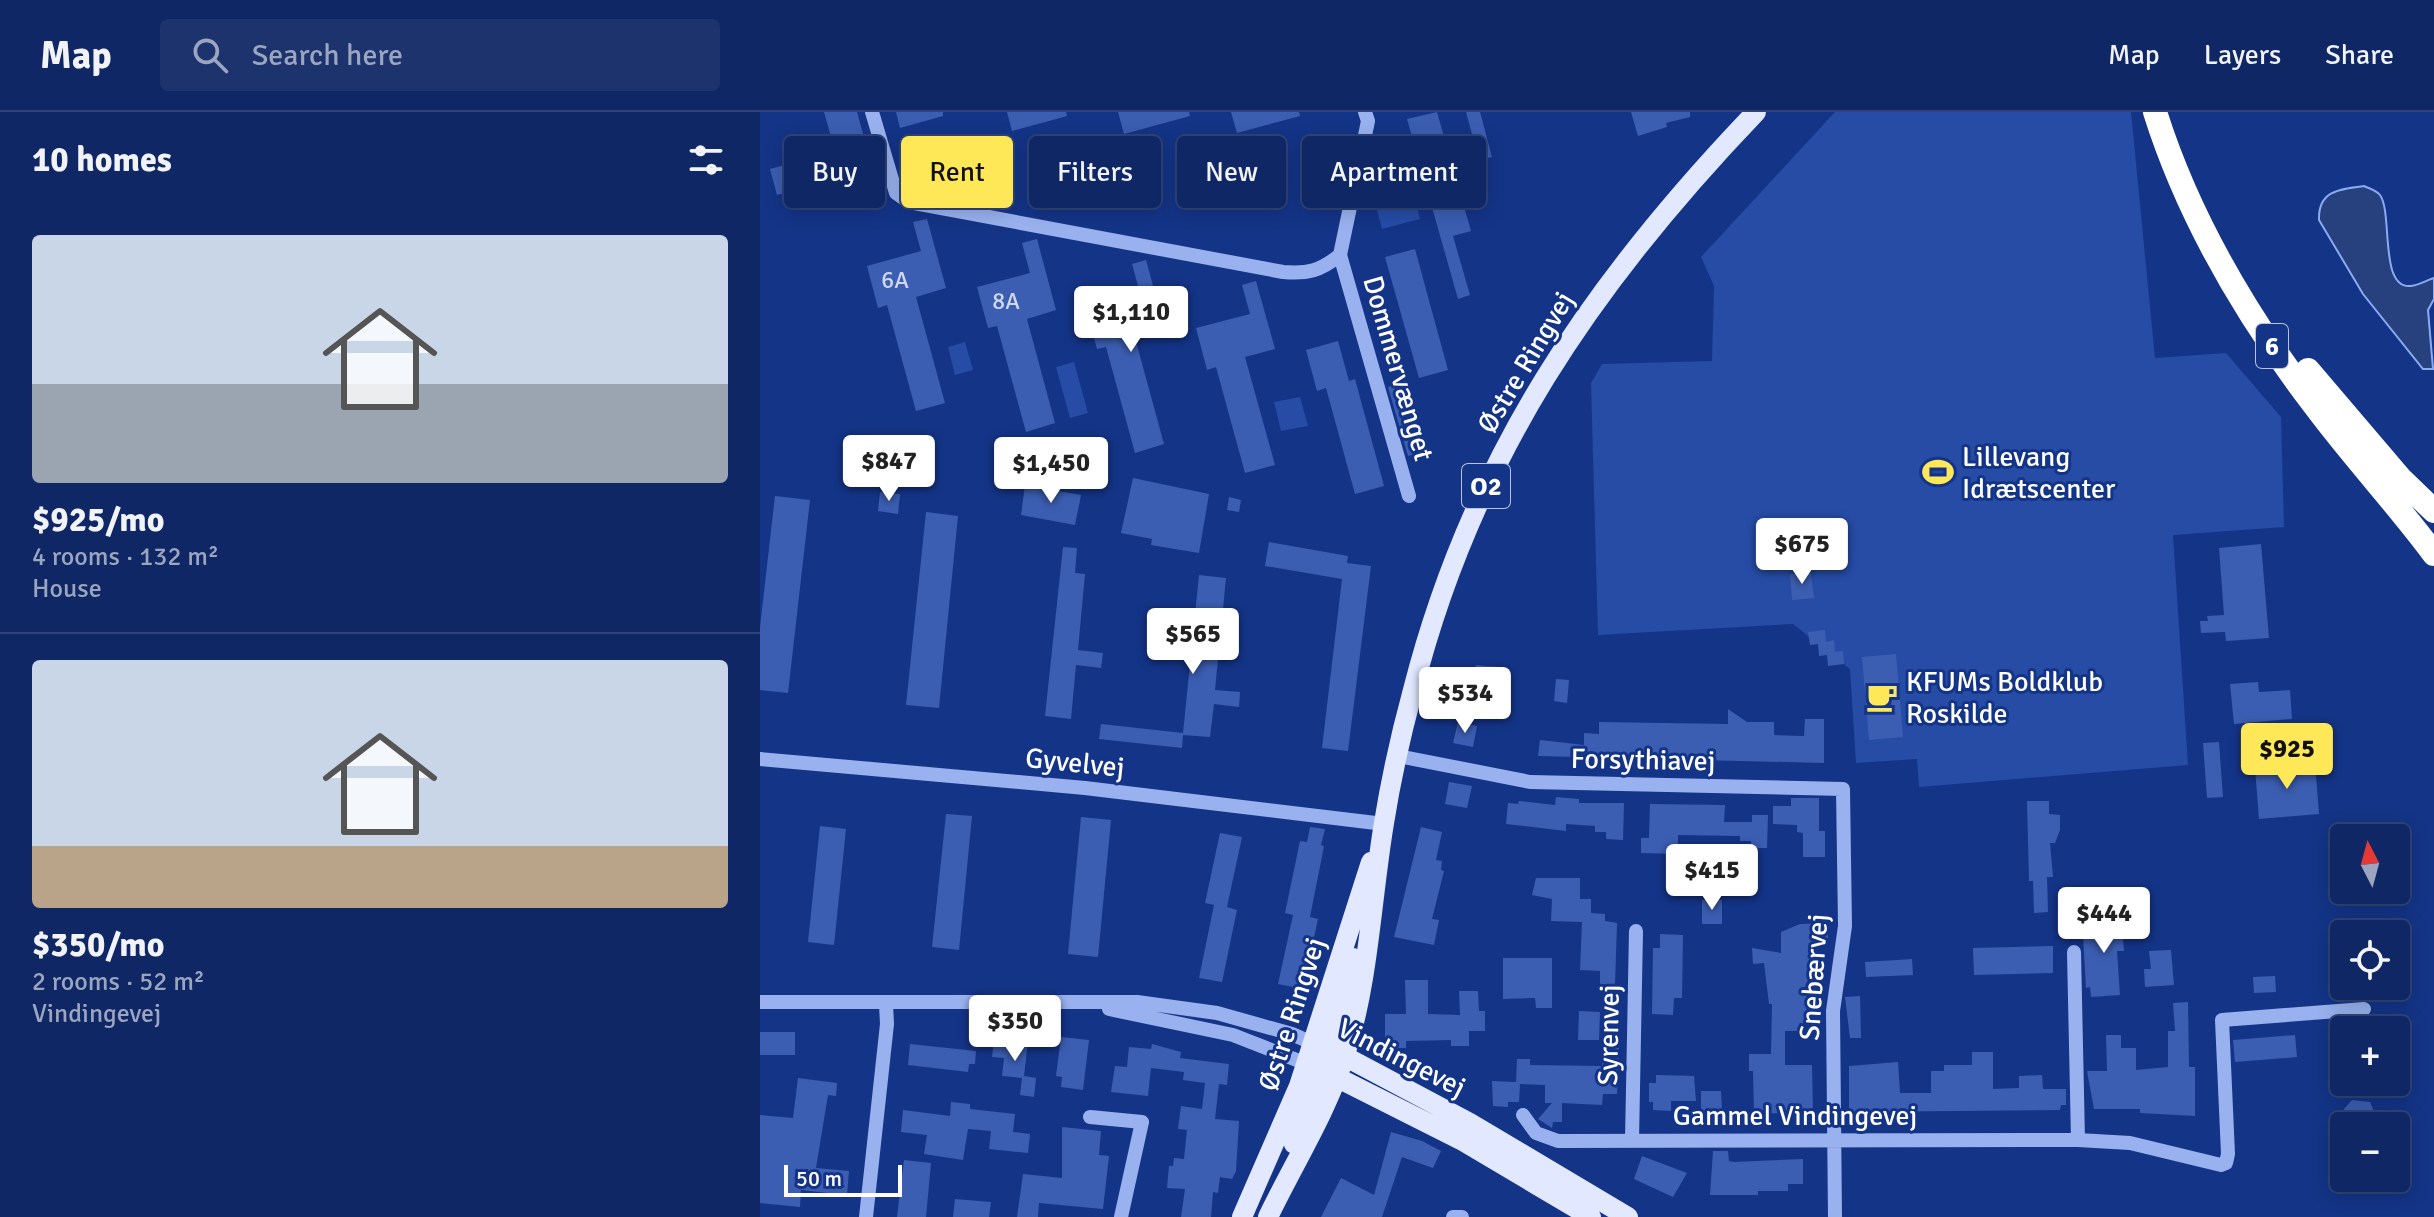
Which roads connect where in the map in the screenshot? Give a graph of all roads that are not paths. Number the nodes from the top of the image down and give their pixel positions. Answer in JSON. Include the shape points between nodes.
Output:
{"nodes":[{"id":1,"x":872,"y":112,"type":"edge"},
{"id":2,"x":1365,"y":112,"type":"edge"},
{"id":3,"x":1756,"y":112,"type":"edge"},
{"id":4,"x":2155,"y":112,"type":"edge"},
{"id":5,"x":2171,"y":112,"type":"edge"},
{"id":6,"x":1340,"y":255,"type":"junction"},
{"id":7,"x":1409,"y":496,"type":"dead end"},
{"id":8,"x":2434,"y":511,"type":"edge"},
{"id":9,"x":2434,"y":554,"type":"edge"},
{"id":10,"x":1398,"y":756,"type":"junction"},
{"id":11,"x":760,"y":759,"type":"edge"},
{"id":12,"x":1843,"y":789,"type":"joint"},
{"id":13,"x":1384,"y":824,"type":"junction"},
{"id":14,"x":1636,"y":931,"type":"dead end"},
{"id":15,"x":2074,"y":952,"type":"dead end"},
{"id":16,"x":760,"y":1002,"type":"edge"},
{"id":17,"x":886,"y":1004,"type":"junction"},
{"id":18,"x":1081,"y":1005,"type":"junction"},
{"id":19,"x":2364,"y":1009,"type":"dead end"},
{"id":20,"x":1328,"y":1049,"type":"junction"},
{"id":21,"x":1322,"y":1070,"type":"junction"},
{"id":22,"x":1523,"y":1115,"type":"dead end"},
{"id":23,"x":1090,"y":1117,"type":"dead end"},
{"id":24,"x":2078,"y":1140,"type":"junction"},
{"id":25,"x":1632,"y":1141,"type":"junction"},
{"id":26,"x":1836,"y":1142,"type":"junction"},
{"id":27,"x":866,"y":1217,"type":"edge"},
{"id":28,"x":1121,"y":1217,"type":"edge"},
{"id":29,"x":1242,"y":1217,"type":"edge"},
{"id":30,"x":1268,"y":1217,"type":"edge"},
{"id":31,"x":1453,"y":1217,"type":"edge"},
{"id":32,"x":1462,"y":1217,"type":"edge"},
{"id":33,"x":1591,"y":1217,"type":"edge"},
{"id":34,"x":1628,"y":1217,"type":"edge"},
{"id":35,"x":1835,"y":1217,"type":"edge"}],
"edges":[{"from":1,"to":6,"type":"street","name":"Dommervænget","via":[[896,193],[909,202],[1283,272],[1307,274]]},
{"from":2,"to":6,"type":"street","name":"Dommervænget","via":[[1368,121]]},
{"from":3,"to":10,"type":"main road","name":"Østre Ringvej","number":"O2","via":[[1681,191],[1598,294],[1514,429],[1454,561],[1413,689]]},
{"from":4,"to":9,"type":"highway","number":"6","via":[[2205,236],[2247,311],[2315,407]]},
{"from":5,"to":8,"type":"highway","number":"6","via":[[2206,203],[2265,309],[2319,385]]},
{"from":6,"to":7,"type":"street","name":"Dommervænget"},
{"from":10,"to":12,"type":"street","name":"Forsythiavej","via":[[1530,782]]},
{"from":10,"to":13,"type":"main road","name":"Østre Ringvej","number":"O2"},
{"from":11,"to":13,"type":"street","name":"Gyvelvej","via":[[1099,789]]},
{"from":12,"to":26,"type":"street","name":"Snebærvej","via":[[1845,926],[1833,997]]},
{"from":13,"to":20,"type":"main road","name":"Østre Ringvej","number":"O2","via":[[1365,879]]},
{"from":13,"to":20,"type":"main road","name":"Østre Ringvej","number":"O2","via":[[1371,933]]},
{"from":14,"to":25,"type":"street","name":"Syrenvej"},
{"from":15,"to":24,"type":"street"},
{"from":16,"to":17,"type":"street","name":"Vindingevej"},
{"from":17,"to":18,"type":"street","name":"Vindingevej"},
{"from":17,"to":27,"type":"street"},
{"from":18,"to":20,"type":"street","name":"Vindingevej","via":[[1137,1002],[1179,1007],[1241,1020]]},
{"from":18,"to":21,"type":"street","name":"Vindingevej","via":[[1193,1024]]},
{"from":19,"to":24,"type":"street","name":"Gammel Vindingevej","via":[[2222,1020],[2226,1163],[2130,1143]]},
{"from":20,"to":21,"type":"main road","name":"Østre Ringvej","number":"O2"},
{"from":20,"to":21,"type":"main road","name":"Østre Ringvej","number":"O2"},
{"from":20,"to":34,"type":"main road","name":"Vindingevej","via":[[1470,1123]]},
{"from":21,"to":29,"type":"main road","name":"Østre Ringvej","number":"O2"},
{"from":21,"to":30,"type":"main road","name":"Østre Ringvej","number":"O2","via":[[1322,1114]]},
{"from":21,"to":33,"type":"main road","name":"Vindingevej","via":[[1434,1125]]},
{"from":22,"to":25,"type":"street","name":"Gammel Vindingevej","via":[[1536,1133],[1558,1141]]},
{"from":23,"to":28,"type":"street","via":[[1142,1122]]},
{"from":24,"to":26,"type":"street","name":"Gammel Vindingevej"},
{"from":25,"to":26,"type":"street","name":"Gammel Vindingevej"},
{"from":26,"to":35,"type":"street","name":"Snebærvej"},
{"from":31,"to":32,"type":"street"}]}
